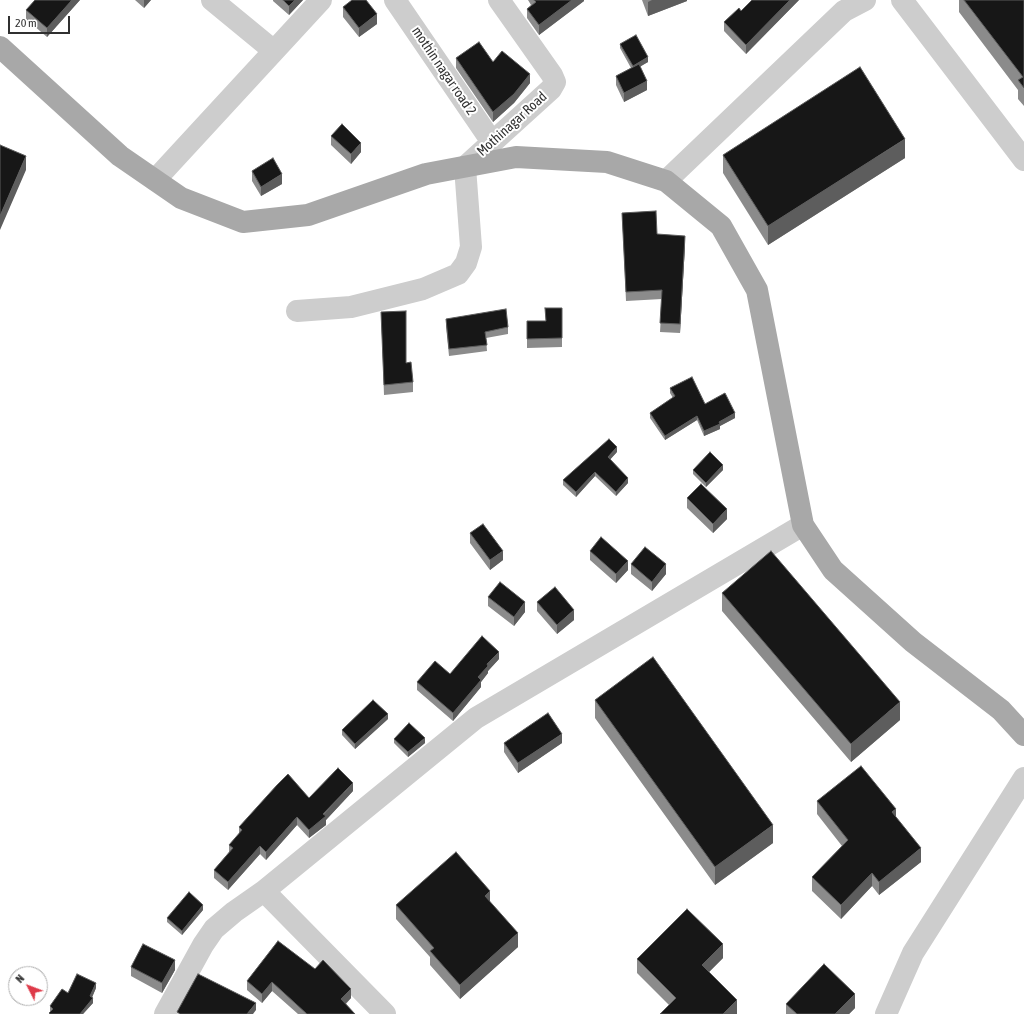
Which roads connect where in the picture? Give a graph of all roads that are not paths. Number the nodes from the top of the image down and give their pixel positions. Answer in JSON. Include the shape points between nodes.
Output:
{"nodes":[{"id":1,"x":212,"y":0,"type":"edge"},
{"id":2,"x":321,"y":0,"type":"edge"},
{"id":3,"x":395,"y":0,"type":"edge"},
{"id":4,"x":499,"y":0,"type":"edge"},
{"id":5,"x":865,"y":0,"type":"edge"},
{"id":6,"x":902,"y":0,"type":"edge"},
{"id":7,"x":0,"y":47,"type":"edge"},
{"id":8,"x":274,"y":51,"type":"junction"},
{"id":9,"x":492,"y":142,"type":"junction"},
{"id":10,"x":1024,"y":160,"type":"edge"},
{"id":11,"x":465,"y":167,"type":"junction"},
{"id":12,"x":155,"y":180,"type":"junction"},
{"id":13,"x":666,"y":181,"type":"junction"},
{"id":14,"x":298,"y":310,"type":"dead end"},
{"id":15,"x":803,"y":525,"type":"junction"},
{"id":16,"x":1024,"y":735,"type":"edge"},
{"id":17,"x":1024,"y":778,"type":"edge"},
{"id":18,"x":264,"y":891,"type":"junction"},
{"id":19,"x":165,"y":1014,"type":"edge"},
{"id":20,"x":385,"y":1014,"type":"edge"},
{"id":21,"x":886,"y":1014,"type":"edge"}],
"edges":[{"from":1,"to":8,"type":"street"},
{"from":2,"to":8,"type":"street"},
{"from":3,"to":9,"type":"street","name":"mothin nagar road 2"},
{"from":4,"to":9,"type":"street","name":"Mothinagar Road","via":[[555,82],[551,89]]},
{"from":5,"to":13,"type":"street","via":[[844,11]]},
{"from":6,"to":10,"type":"street"},
{"from":7,"to":12,"type":"main road","via":[[120,156]]},
{"from":8,"to":12,"type":"street"},
{"from":9,"to":11,"type":"street","name":"Mothinagar Road"},
{"from":11,"to":12,"type":"main road","via":[[426,174],[308,214],[243,222],[181,198]]},
{"from":11,"to":13,"type":"main road","via":[[516,157],[607,162]]},
{"from":11,"to":14,"type":"street","via":[[471,247],[466,263],[458,274],[423,289],[352,307]]},
{"from":13,"to":15,"type":"main road","via":[[721,226],[757,290]]},
{"from":15,"to":16,"type":"main road","via":[[833,570],[913,642],[1001,710]]},
{"from":15,"to":18,"type":"street","via":[[476,718]]},
{"from":17,"to":21,"type":"street","via":[[913,953]]},
{"from":18,"to":19,"type":"street","via":[[214,929]]},
{"from":18,"to":20,"type":"street"}]}
